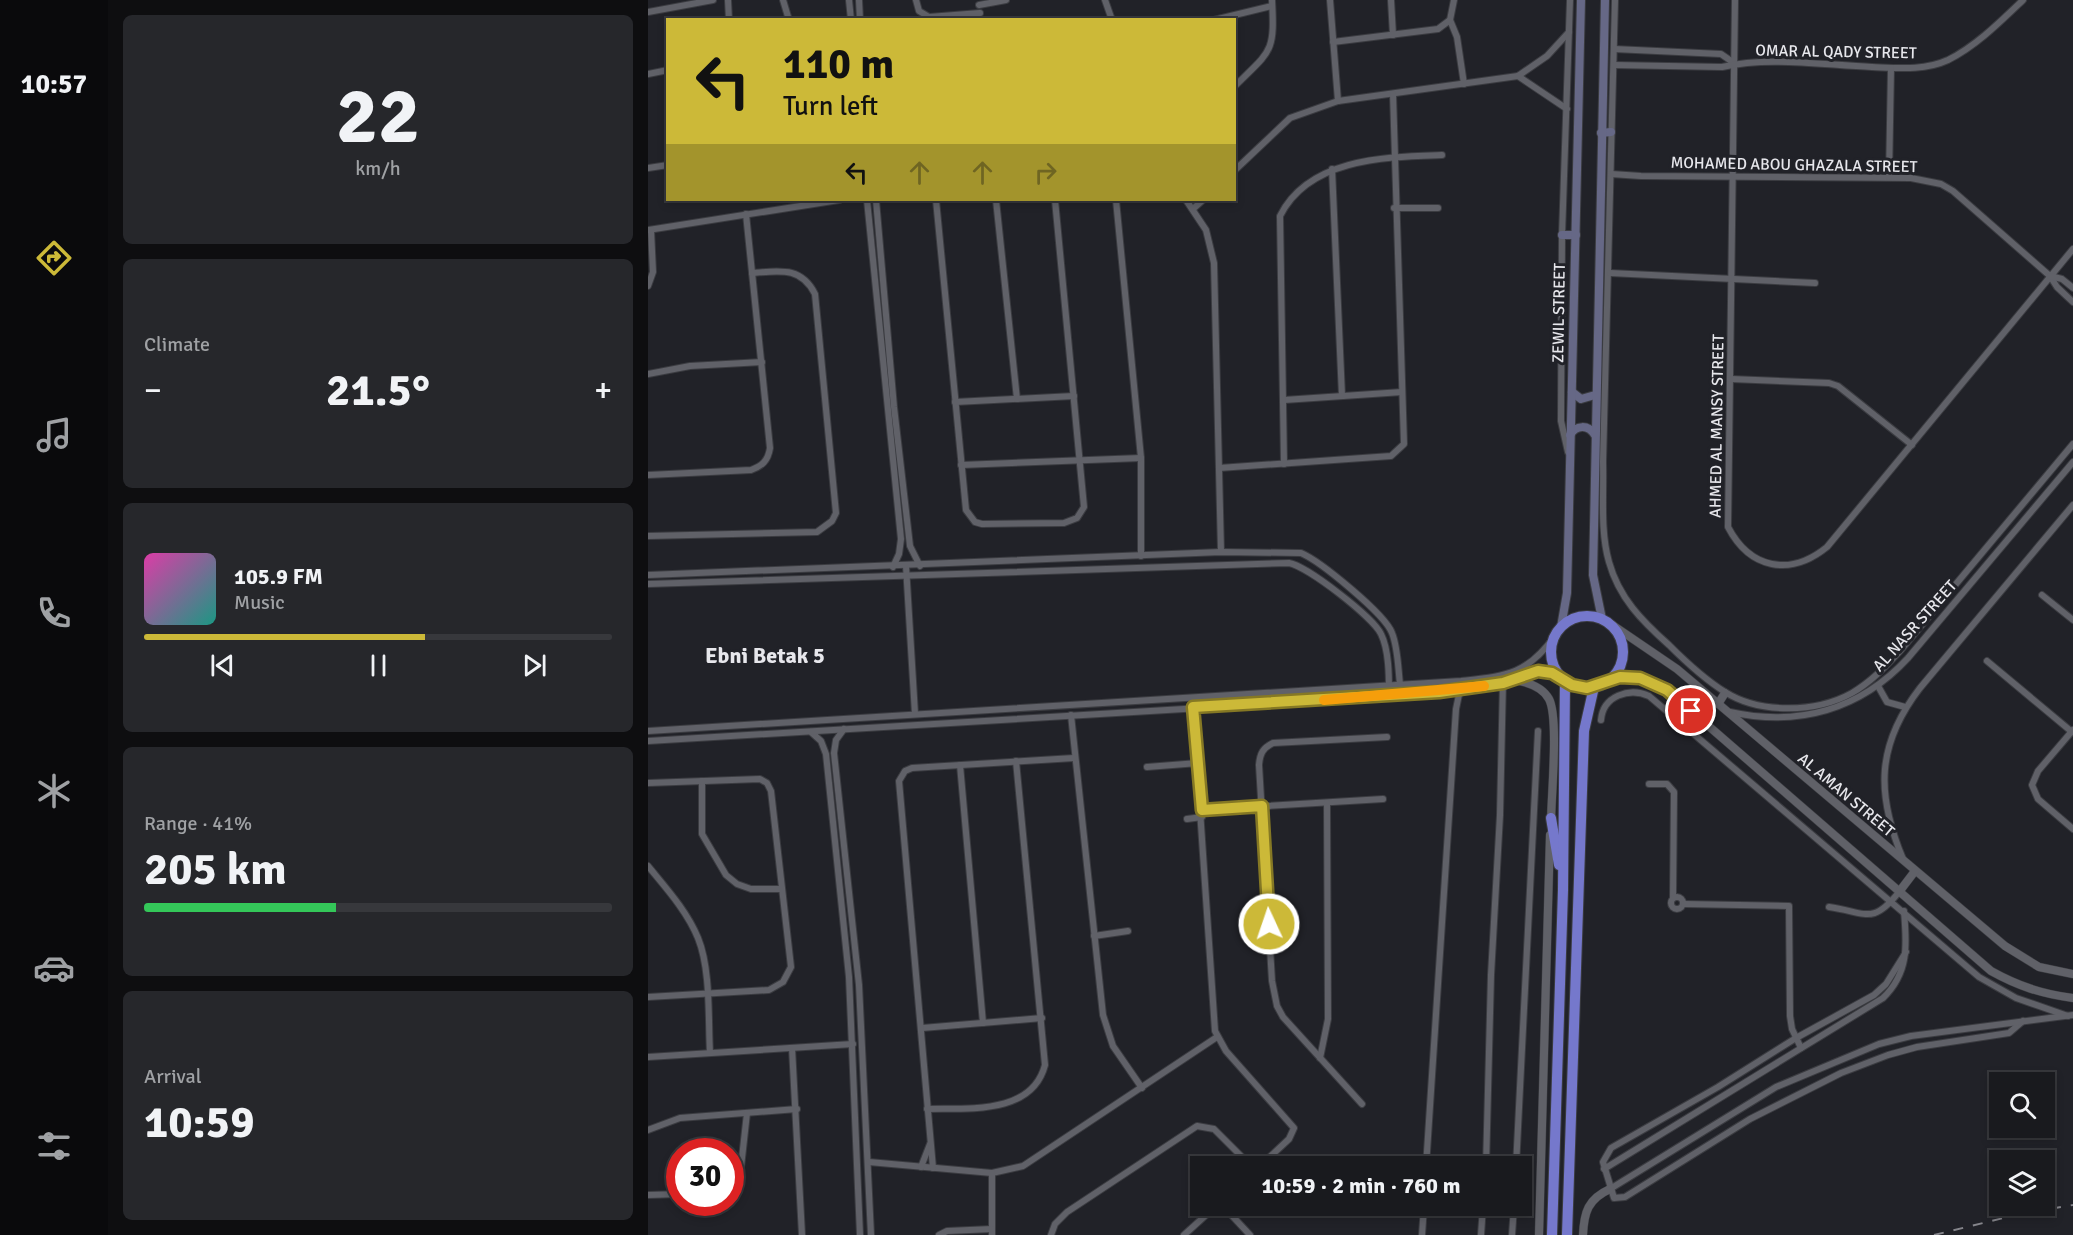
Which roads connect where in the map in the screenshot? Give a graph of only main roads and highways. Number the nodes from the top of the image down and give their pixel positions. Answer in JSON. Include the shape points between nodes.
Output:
{"nodes":[{"id":1,"x":1581,"y":0,"type":"edge"},
{"id":2,"x":1605,"y":0,"type":"edge"},
{"id":3,"x":1562,"y":235,"type":"road end"},
{"id":4,"x":1575,"y":235,"type":"junction"},
{"id":5,"x":1572,"y":392,"type":"junction"},
{"id":6,"x":1595,"y":395,"type":"junction"},
{"id":7,"x":1595,"y":435,"type":"junction"},
{"id":8,"x":1569,"y":436,"type":"junction"},
{"id":9,"x":1605,"y":621,"type":"junction"},
{"id":10,"x":1561,"y":627,"type":"junction"},
{"id":11,"x":1562,"y":678,"type":"junction"},
{"id":12,"x":1594,"y":687,"type":"junction"},
{"id":13,"x":1551,"y":818,"type":"road end"},
{"id":14,"x":1563,"y":890,"type":"junction"},
{"id":15,"x":1552,"y":1235,"type":"edge"},
{"id":16,"x":1567,"y":1235,"type":"edge"}],
"edges":[{"from":1,"to":4,"type":"main road","name":"ZEWIL STREET"},
{"from":2,"to":6,"type":"main road","via":[[1606,132]]},
{"from":3,"to":4,"type":"main road"},
{"from":4,"to":5,"type":"main road","name":"ZEWIL STREET"},
{"from":5,"to":6,"type":"main road","via":[[1581,399]]},
{"from":5,"to":8,"type":"main road","name":"ZEWIL STREET"},
{"from":6,"to":7,"type":"main road"},
{"from":7,"to":8,"type":"main road","via":[[1582,427]]},
{"from":7,"to":9,"type":"main road","via":[[1593,575]]},
{"from":8,"to":10,"type":"main road","name":"ZEWIL STREET","via":[[1567,593]]},
{"from":9,"to":10,"type":"highway","via":[[1584,616]]},
{"from":9,"to":12,"type":"highway","via":[[1618,634],[1623,650],[1611,679]]},
{"from":10,"to":11,"type":"highway","via":[[1554,637],[1551,657]]},
{"from":11,"to":12,"type":"highway","via":[[1579,687]]},
{"from":11,"to":14,"type":"highway"},
{"from":12,"to":16,"type":"highway","via":[[1584,731]]},
{"from":13,"to":14,"type":"highway"},
{"from":14,"to":15,"type":"highway"}]}
